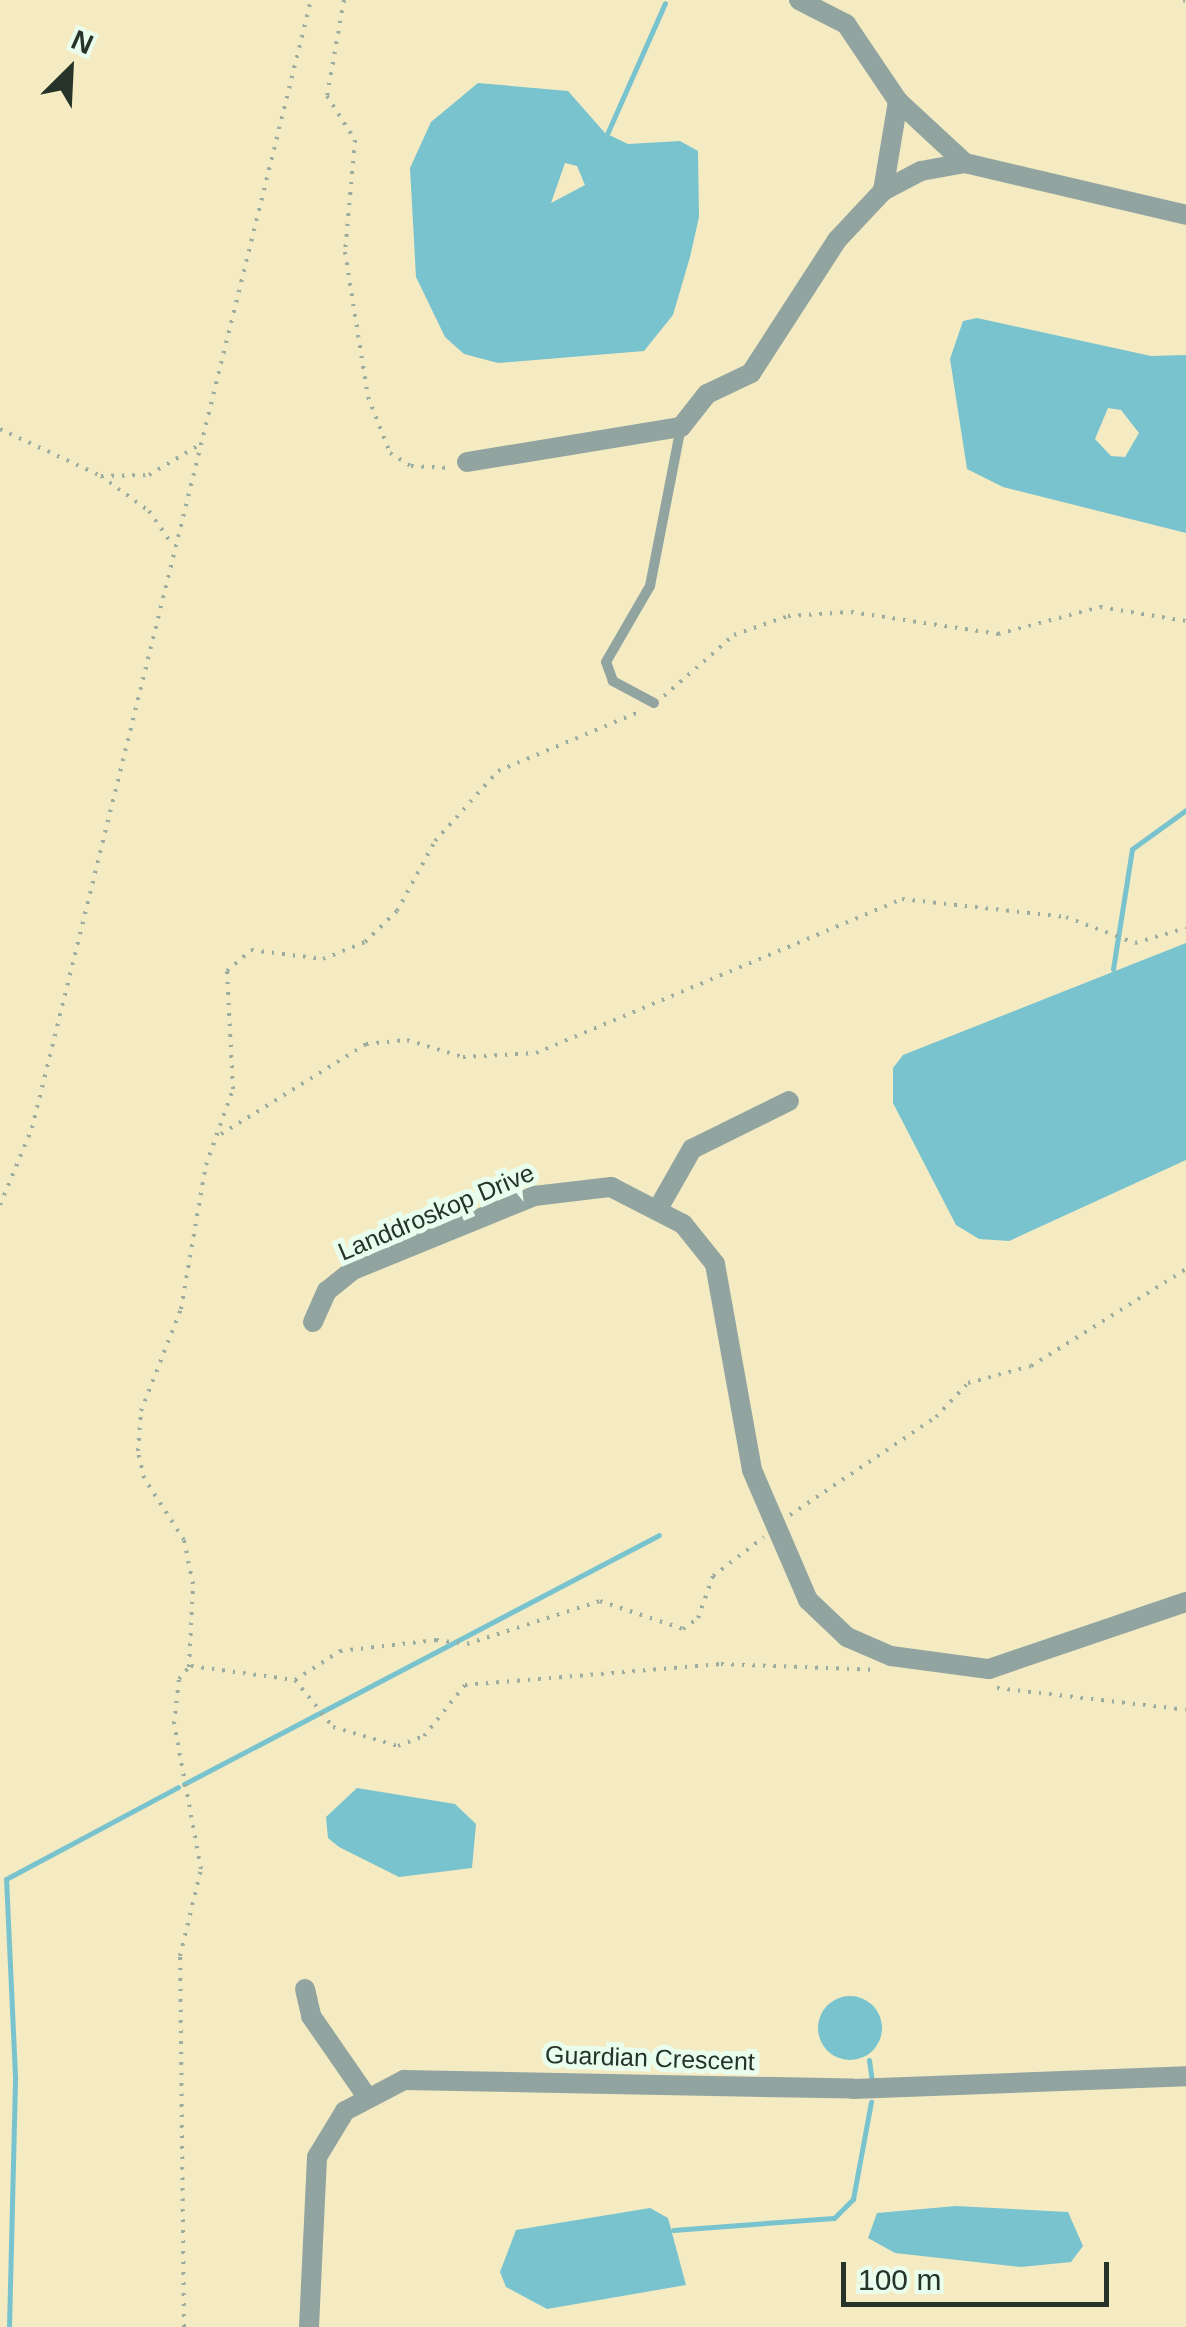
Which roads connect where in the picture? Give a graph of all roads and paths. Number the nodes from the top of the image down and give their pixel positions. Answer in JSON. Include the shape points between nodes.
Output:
{"nodes":[{"id":1,"x":311,"y":0,"type":"edge"},
{"id":2,"x":344,"y":0,"type":"edge"},
{"id":3,"x":799,"y":0,"type":"edge"},
{"id":4,"x":898,"y":101,"type":"junction"},
{"id":5,"x":965,"y":163,"type":"junction"},
{"id":6,"x":883,"y":191,"type":"junction"},
{"id":7,"x":1186,"y":216,"type":"edge"},
{"id":8,"x":681,"y":427,"type":"junction"},
{"id":9,"x":0,"y":429,"type":"edge"},
{"id":10,"x":198,"y":446,"type":"junction"},
{"id":11,"x":468,"y":462,"type":"joint"},
{"id":12,"x":101,"y":476,"type":"junction"},
{"id":13,"x":173,"y":546,"type":"junction"},
{"id":14,"x":1186,"y":621,"type":"edge"},
{"id":15,"x":654,"y":703,"type":"junction"},
{"id":16,"x":1186,"y":928,"type":"edge"},
{"id":17,"x":789,"y":1101,"type":"dead end"},
{"id":18,"x":220,"y":1134,"type":"junction"},
{"id":19,"x":0,"y":1206,"type":"edge"},
{"id":20,"x":659,"y":1206,"type":"junction"},
{"id":21,"x":1186,"y":1269,"type":"edge"},
{"id":22,"x":313,"y":1322,"type":"dead end"},
{"id":23,"x":776,"y":1527,"type":"junction"},
{"id":24,"x":1186,"y":1602,"type":"edge"},
{"id":25,"x":189,"y":1666,"type":"junction"},
{"id":26,"x":885,"y":1672,"type":"dead end"},
{"id":27,"x":295,"y":1680,"type":"junction"},
{"id":28,"x":977,"y":1685,"type":"dead end"},
{"id":29,"x":1186,"y":1710,"type":"edge"},
{"id":30,"x":305,"y":1989,"type":"dead end"},
{"id":31,"x":1186,"y":2076,"type":"edge"},
{"id":32,"x":364,"y":2094,"type":"junction"},
{"id":33,"x":184,"y":2327,"type":"edge"},
{"id":34,"x":308,"y":2327,"type":"edge"}],
"edges":[{"from":1,"to":10,"type":"path"},
{"from":2,"to":11,"type":"path","via":[[327,96],[355,140],[345,252],[376,433],[410,466]]},
{"from":3,"to":4,"type":"street","via":[[846,24]]},
{"from":4,"to":5,"type":"street"},
{"from":4,"to":6,"type":"street"},
{"from":5,"to":6,"type":"street","via":[[921,171]]},
{"from":5,"to":7,"type":"street"},
{"from":6,"to":8,"type":"street","via":[[816,266],[774,346],[752,373],[707,394]]},
{"from":8,"to":11,"type":"street"},
{"from":8,"to":15,"type":"lane","via":[[650,586],[606,662],[613,681]]},
{"from":9,"to":12,"type":"path"},
{"from":10,"to":12,"type":"path","via":[[149,475]]},
{"from":10,"to":13,"type":"path"},
{"from":12,"to":13,"type":"path","via":[[160,522]]},
{"from":13,"to":19,"type":"path","via":[[32,1128]]},
{"from":14,"to":15,"type":"path","via":[[1093,608],[998,634],[851,612],[788,616],[734,635]]},
{"from":15,"to":18,"type":"path","via":[[498,771],[435,841],[397,911],[365,942],[323,959],[259,949],[236,957],[225,979],[233,1089]]},
{"from":16,"to":18,"type":"path","via":[[1141,943],[1053,914],[902,899],[536,1053],[463,1057],[406,1040],[366,1044]]},
{"from":17,"to":20,"type":"street","via":[[702,1140]]},
{"from":18,"to":25,"type":"path","via":[[206,1165],[181,1309],[140,1424],[144,1478],[184,1540],[193,1584]]},
{"from":20,"to":22,"type":"street","name":"Landdroskop Drive","via":[[611,1187],[534,1196],[353,1270],[326,1291]]},
{"from":20,"to":23,"type":"street","name":"Landdroskop Drive","via":[[715,1264],[749,1458]]},
{"from":21,"to":23,"type":"path","via":[[1031,1366],[968,1384],[936,1417]]},
{"from":23,"to":24,"type":"street","name":"Landdroskop Drive","via":[[820,1614],[848,1637],[891,1656],[990,1669]]},
{"from":23,"to":27,"type":"path","via":[[710,1580],[689,1626],[676,1629],[600,1601],[458,1644],[340,1651]]},
{"from":25,"to":27,"type":"path"},
{"from":25,"to":33,"type":"path","via":[[179,1679],[174,1740],[200,1869],[180,1956]]},
{"from":26,"to":27,"type":"path","via":[[720,1664],[465,1685],[424,1736],[398,1746],[359,1739],[323,1719]]},
{"from":28,"to":29,"type":"path"},
{"from":30,"to":32,"type":"street","via":[[311,2016]]},
{"from":31,"to":32,"type":"street","name":"Guardian Crescent","via":[[852,2089],[446,2077]]},
{"from":32,"to":34,"type":"street","via":[[333,2126],[311,2177]]}]}
